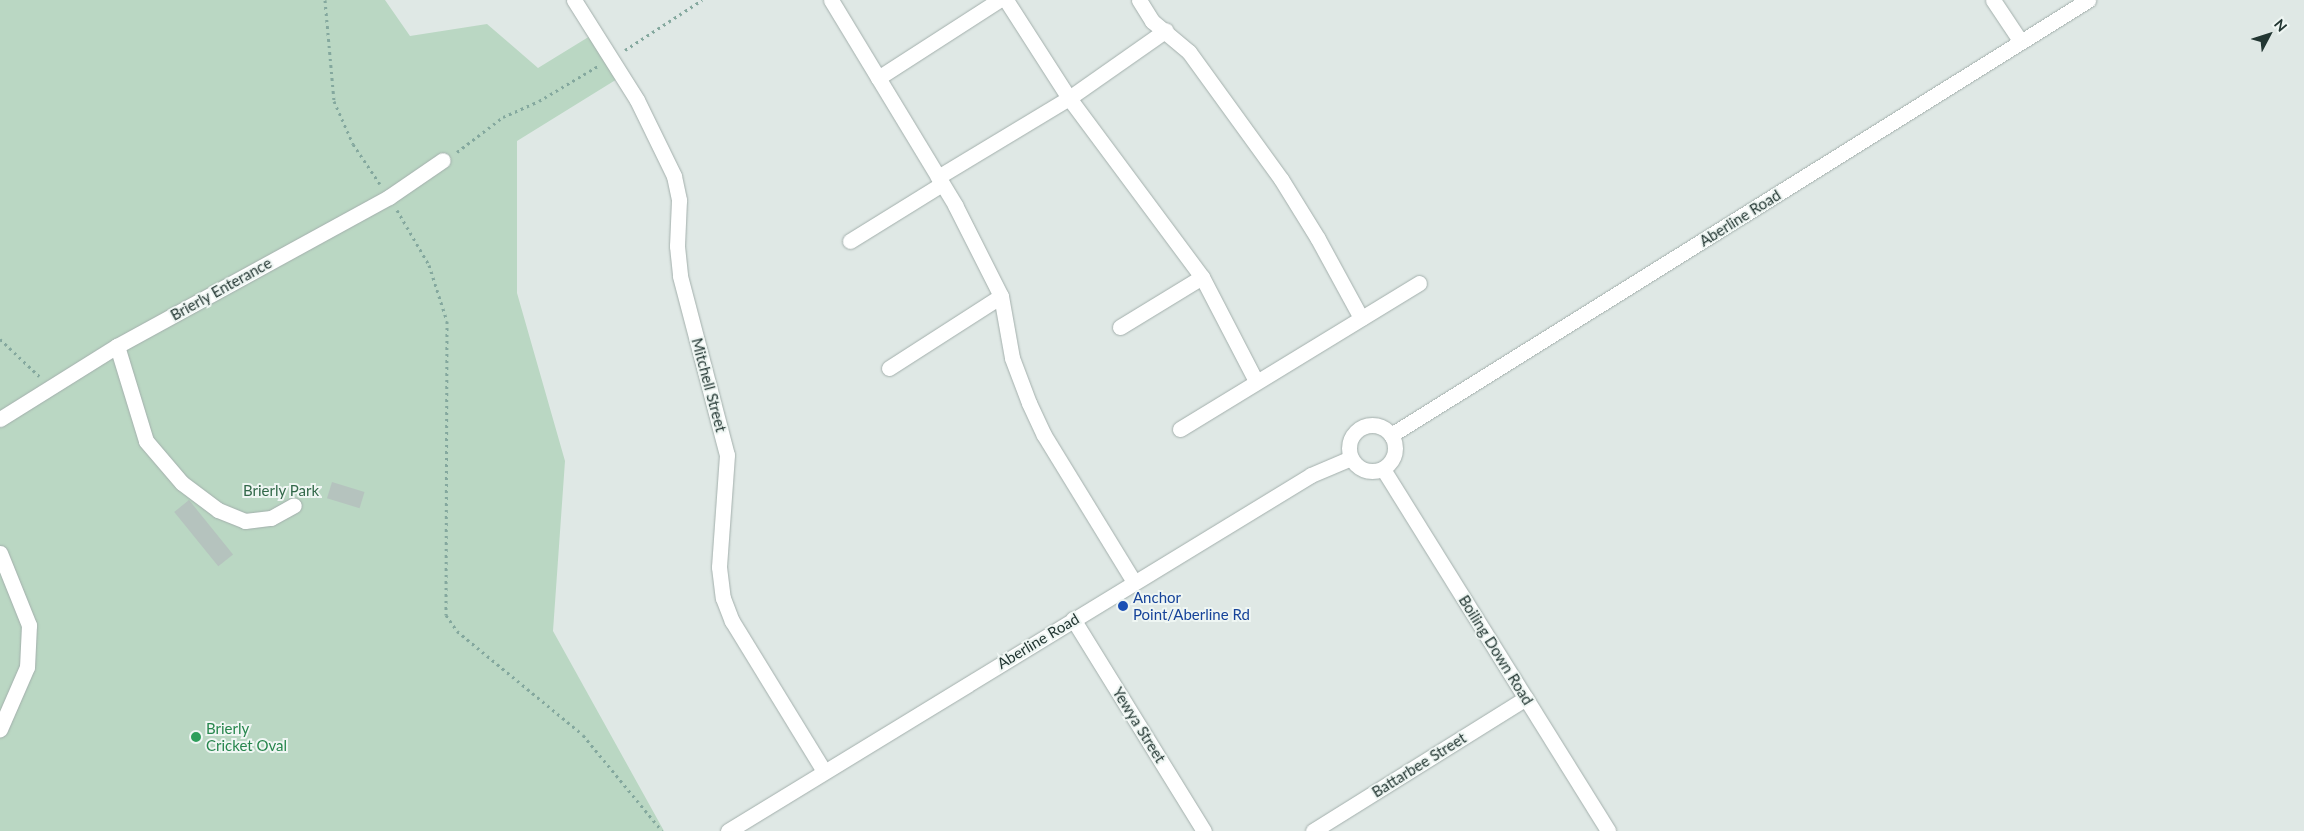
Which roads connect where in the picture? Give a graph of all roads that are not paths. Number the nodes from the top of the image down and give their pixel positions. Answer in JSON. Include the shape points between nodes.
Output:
{"nodes":[{"id":1,"x":574,"y":0,"type":"edge"},
{"id":2,"x":831,"y":0,"type":"edge"},
{"id":3,"x":999,"y":0,"type":"edge"},
{"id":4,"x":1006,"y":0,"type":"edge"},
{"id":5,"x":1139,"y":0,"type":"edge"},
{"id":6,"x":1993,"y":0,"type":"edge"},
{"id":7,"x":2088,"y":0,"type":"edge"},
{"id":8,"x":1166,"y":30,"type":"junction"},
{"id":9,"x":2021,"y":42,"type":"junction"},
{"id":10,"x":878,"y":78,"type":"junction"},
{"id":11,"x":1069,"y":98,"type":"junction"},
{"id":12,"x":443,"y":160,"type":"road end"},
{"id":13,"x":940,"y":181,"type":"junction"},
{"id":14,"x":850,"y":241,"type":"dead end"},
{"id":15,"x":1202,"y":277,"type":"junction"},
{"id":16,"x":1418,"y":283,"type":"dead end"},
{"id":17,"x":1001,"y":296,"type":"junction"},
{"id":18,"x":1361,"y":318,"type":"junction"},
{"id":19,"x":1120,"y":327,"type":"dead end"},
{"id":20,"x":117,"y":346,"type":"junction"},
{"id":21,"x":889,"y":368,"type":"dead end"},
{"id":22,"x":1256,"y":381,"type":"junction"},
{"id":23,"x":0,"y":419,"type":"edge"},
{"id":24,"x":1180,"y":429,"type":"dead end"},
{"id":25,"x":1391,"y":436,"type":"junction"},
{"id":26,"x":1351,"y":458,"type":"junction"},
{"id":27,"x":1383,"y":469,"type":"junction"},
{"id":28,"x":294,"y":505,"type":"dead end"},
{"id":29,"x":0,"y":553,"type":"edge"},
{"id":30,"x":1134,"y":582,"type":"junction"},
{"id":31,"x":1073,"y":619,"type":"junction"},
{"id":32,"x":1526,"y":698,"type":"junction"},
{"id":33,"x":0,"y":729,"type":"edge"},
{"id":34,"x":824,"y":771,"type":"junction"},
{"id":35,"x":728,"y":831,"type":"edge"},
{"id":36,"x":1204,"y":831,"type":"edge"},
{"id":37,"x":1312,"y":831,"type":"edge"},
{"id":38,"x":1608,"y":831,"type":"edge"}],
"edges":[{"from":1,"to":34,"type":"street","name":"Mitchell Street","via":[[637,100],[674,176],[679,200],[677,246],[680,276],[727,455],[719,567],[723,598],[732,622]]},
{"from":2,"to":10,"type":"street"},
{"from":3,"to":10,"type":"street"},
{"from":4,"to":11,"type":"street"},
{"from":5,"to":8,"type":"street","via":[[1152,21]]},
{"from":6,"to":9,"type":"street"},
{"from":7,"to":9,"type":"street","name":"Aberline Road"},
{"from":8,"to":11,"type":"street"},
{"from":8,"to":18,"type":"street","via":[[1189,52],[1281,179]]},
{"from":9,"to":25,"type":"street","name":"Aberline Road"},
{"from":10,"to":13,"type":"street"},
{"from":11,"to":13,"type":"street"},
{"from":11,"to":15,"type":"street"},
{"from":12,"to":20,"type":"street","name":"Brierly Enterance","via":[[389,197]]},
{"from":13,"to":14,"type":"street"},
{"from":13,"to":17,"type":"street"},
{"from":15,"to":19,"type":"street"},
{"from":15,"to":22,"type":"street"},
{"from":16,"to":18,"type":"street"},
{"from":17,"to":21,"type":"street"},
{"from":17,"to":30,"type":"street","via":[[1012,358],[1029,403],[1044,434]]},
{"from":18,"to":22,"type":"street"},
{"from":20,"to":23,"type":"street","name":"Brierly Enterance"},
{"from":20,"to":28,"type":"street","via":[[146,440],[182,484],[218,510],[246,521],[271,518]]},
{"from":22,"to":24,"type":"street"},
{"from":25,"to":26,"type":"street","via":[[1372,425],[1357,430],[1349,443]]},
{"from":25,"to":27,"type":"street","via":[[1395,450],[1393,458]]},
{"from":26,"to":27,"type":"street","via":[[1368,471]]},
{"from":26,"to":30,"type":"street","name":"Aberline Road","via":[[1311,475]]},
{"from":27,"to":32,"type":"street","name":"Boiling Down Road"},
{"from":29,"to":33,"type":"street","via":[[29,625],[28,667]]},
{"from":30,"to":31,"type":"street","name":"Aberline Road"},
{"from":31,"to":34,"type":"street","name":"Aberline Road"},
{"from":31,"to":36,"type":"street","name":"Yewya Street"},
{"from":32,"to":37,"type":"street","name":"Battarbee Street"},
{"from":32,"to":38,"type":"street","name":"Boiling Down Road"},
{"from":34,"to":35,"type":"street","name":"Aberline Road"}]}
